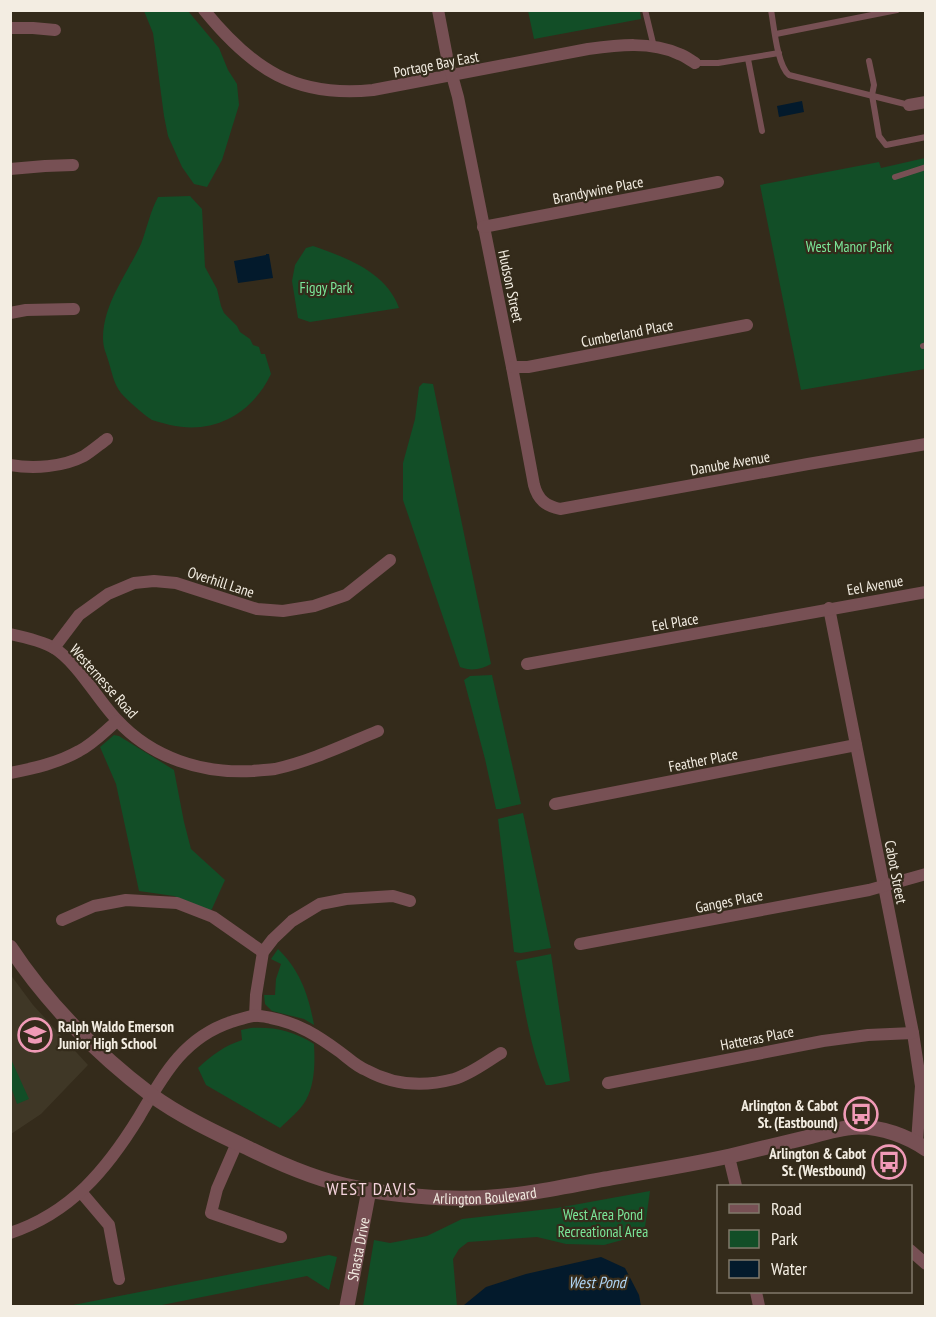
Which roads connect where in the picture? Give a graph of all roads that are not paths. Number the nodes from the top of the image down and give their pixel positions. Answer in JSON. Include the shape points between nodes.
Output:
{"nodes":[{"id":1,"x":438,"y":10,"type":"edge"},
{"id":2,"x":645,"y":10,"type":"edge"},
{"id":3,"x":771,"y":10,"type":"edge"},
{"id":4,"x":897,"y":10,"type":"edge"},
{"id":5,"x":205,"y":11,"type":"edge"},
{"id":6,"x":10,"y":28,"type":"edge"},
{"id":7,"x":55,"y":30,"type":"dead end"},
{"id":8,"x":776,"y":33,"type":"junction"},
{"id":9,"x":654,"y":47,"type":"junction"},
{"id":10,"x":779,"y":53,"type":"junction"},
{"id":11,"x":748,"y":59,"type":"junction"},
{"id":12,"x":869,"y":61,"type":"dead end"},
{"id":13,"x":695,"y":63,"type":"joint"},
{"id":14,"x":452,"y":76,"type":"junction"},
{"id":15,"x":872,"y":95,"type":"junction"},
{"id":16,"x":926,"y":102,"type":"edge"},
{"id":17,"x":909,"y":105,"type":"joint"},
{"id":18,"x":762,"y":131,"type":"dead end"},
{"id":19,"x":926,"y":137,"type":"edge"},
{"id":20,"x":73,"y":165,"type":"dead end"},
{"id":21,"x":926,"y":167,"type":"edge"},
{"id":22,"x":10,"y":169,"type":"edge"},
{"id":23,"x":894,"y":177,"type":"dead end"},
{"id":24,"x":718,"y":182,"type":"dead end"},
{"id":25,"x":483,"y":227,"type":"junction"},
{"id":26,"x":74,"y":309,"type":"dead end"},
{"id":27,"x":10,"y":313,"type":"edge"},
{"id":28,"x":747,"y":325,"type":"dead end"},
{"id":29,"x":512,"y":367,"type":"junction"},
{"id":30,"x":108,"y":439,"type":"dead end"},
{"id":31,"x":926,"y":444,"type":"edge"},
{"id":32,"x":10,"y":465,"type":"edge"},
{"id":33,"x":542,"y":501,"type":"joint"},
{"id":34,"x":390,"y":560,"type":"dead end"},
{"id":35,"x":926,"y":592,"type":"edge"},
{"id":36,"x":829,"y":608,"type":"junction"},
{"id":37,"x":10,"y":634,"type":"edge"},
{"id":38,"x":54,"y":648,"type":"junction"},
{"id":39,"x":527,"y":664,"type":"dead end"},
{"id":40,"x":117,"y":721,"type":"junction"},
{"id":41,"x":378,"y":731,"type":"dead end"},
{"id":42,"x":856,"y":744,"type":"junction"},
{"id":43,"x":10,"y":773,"type":"edge"},
{"id":44,"x":555,"y":804,"type":"dead end"},
{"id":45,"x":926,"y":874,"type":"edge"},
{"id":46,"x":883,"y":886,"type":"junction"},
{"id":47,"x":410,"y":901,"type":"dead end"},
{"id":48,"x":62,"y":921,"type":"dead end"},
{"id":49,"x":580,"y":944,"type":"dead end"},
{"id":50,"x":10,"y":947,"type":"edge"},
{"id":51,"x":263,"y":952,"type":"junction"},
{"id":52,"x":255,"y":1016,"type":"junction"},
{"id":53,"x":912,"y":1033,"type":"junction"},
{"id":54,"x":501,"y":1053,"type":"dead end"},
{"id":55,"x":608,"y":1083,"type":"dead end"},
{"id":56,"x":151,"y":1095,"type":"junction"},
{"id":57,"x":237,"y":1143,"type":"junction"},
{"id":58,"x":921,"y":1146,"type":"edge"},
{"id":59,"x":729,"y":1156,"type":"junction"},
{"id":60,"x":736,"y":1185,"type":"edge"},
{"id":61,"x":369,"y":1190,"type":"junction"},
{"id":62,"x":81,"y":1192,"type":"junction"},
{"id":63,"x":10,"y":1233,"type":"edge"},
{"id":64,"x":281,"y":1237,"type":"dead end"},
{"id":65,"x":912,"y":1252,"type":"edge"},
{"id":66,"x":926,"y":1264,"type":"edge"},
{"id":67,"x":119,"y":1279,"type":"dead end"},
{"id":68,"x":347,"y":1306,"type":"edge"}],
"edges":[{"from":1,"to":14,"type":"street","name":"Hudson Street"},
{"from":2,"to":9,"type":"lane"},
{"from":3,"to":8,"type":"lane"},
{"from":4,"to":8,"type":"lane"},
{"from":5,"to":14,"type":"street","name":"Portage Bay East","via":[[252,60],[273,74],[305,86],[356,92]]},
{"from":6,"to":7,"type":"street"},
{"from":8,"to":10,"type":"lane"},
{"from":9,"to":13,"type":"street","name":"Portage Bay East"},
{"from":9,"to":14,"type":"street","name":"Portage Bay East","via":[[607,46]]},
{"from":10,"to":11,"type":"lane"},
{"from":10,"to":15,"type":"lane","via":[[789,75]]},
{"from":11,"to":13,"type":"lane"},
{"from":11,"to":18,"type":"lane"},
{"from":12,"to":15,"type":"lane"},
{"from":14,"to":25,"type":"street","name":"Hudson Street"},
{"from":15,"to":17,"type":"lane"},
{"from":15,"to":19,"type":"lane","via":[[879,135],[886,145]]},
{"from":16,"to":17,"type":"street"},
{"from":20,"to":22,"type":"street"},
{"from":21,"to":23,"type":"lane"},
{"from":24,"to":25,"type":"street","name":"Brandywine Place"},
{"from":25,"to":29,"type":"street","name":"Hudson Street"},
{"from":26,"to":27,"type":"street"},
{"from":28,"to":29,"type":"street","name":"Cumberland Place"},
{"from":29,"to":33,"type":"street","name":"Hudson Street","via":[[534,485]]},
{"from":30,"to":32,"type":"street","via":[[83,456],[52,466]]},
{"from":31,"to":33,"type":"street","name":"Danube Avenue","via":[[560,509]]},
{"from":34,"to":38,"type":"street","name":"Overhill Lane","via":[[346,595],[283,611],[257,609],[176,583],[134,583],[108,594],[79,615]]},
{"from":35,"to":36,"type":"street","name":"Eel Avenue"},
{"from":36,"to":39,"type":"street","name":"Eel Place"},
{"from":36,"to":42,"type":"street","name":"Cabot Street"},
{"from":37,"to":38,"type":"street","name":"Westernesse Road"},
{"from":38,"to":40,"type":"street","name":"Westernesse Road"},
{"from":40,"to":41,"type":"street","name":"Westernesse Road","via":[[144,744],[169,758],[234,772],[291,765]]},
{"from":40,"to":43,"type":"street","via":[[81,750],[58,762]]},
{"from":42,"to":44,"type":"street","name":"Feather Place"},
{"from":42,"to":46,"type":"street","name":"Cabot Street"},
{"from":45,"to":46,"type":"street","name":"Ganges Place"},
{"from":46,"to":49,"type":"street","name":"Ganges Place"},
{"from":46,"to":53,"type":"street","name":"Cabot Street"},
{"from":47,"to":51,"type":"street","via":[[393,896],[320,904],[292,921]]},
{"from":48,"to":51,"type":"street","via":[[94,906],[126,900],[177,903],[213,917]]},
{"from":50,"to":56,"type":"street","name":"Arlington Boulevard","via":[[69,1021]]},
{"from":51,"to":52,"type":"street"},
{"from":52,"to":54,"type":"street","via":[[300,1026],[364,1070],[401,1083],[426,1084],[454,1078]]},
{"from":52,"to":56,"type":"street","via":[[212,1030],[186,1047]]},
{"from":53,"to":55,"type":"street","name":"Hatteras Place","via":[[823,1041]]},
{"from":53,"to":58,"type":"street","name":"Cabot Street","via":[[921,1086]]},
{"from":56,"to":57,"type":"street","name":"Arlington Boulevard"},
{"from":56,"to":62,"type":"street","via":[[116,1151]]},
{"from":57,"to":61,"type":"street","name":"Arlington Boulevard","via":[[308,1174]]},
{"from":57,"to":64,"type":"street","via":[[211,1213]]},
{"from":58,"to":59,"type":"street","name":"Arlington Boulevard","via":[[893,1133],[860,1127]]},
{"from":59,"to":60,"type":"street"},
{"from":59,"to":61,"type":"street","name":"Arlington Boulevard","via":[[507,1196],[443,1198]]},
{"from":61,"to":68,"type":"street","name":"Shasta Drive"},
{"from":62,"to":63,"type":"street","via":[[58,1210]]},
{"from":62,"to":67,"type":"street","via":[[108,1225]]},
{"from":65,"to":66,"type":"street"}]}
